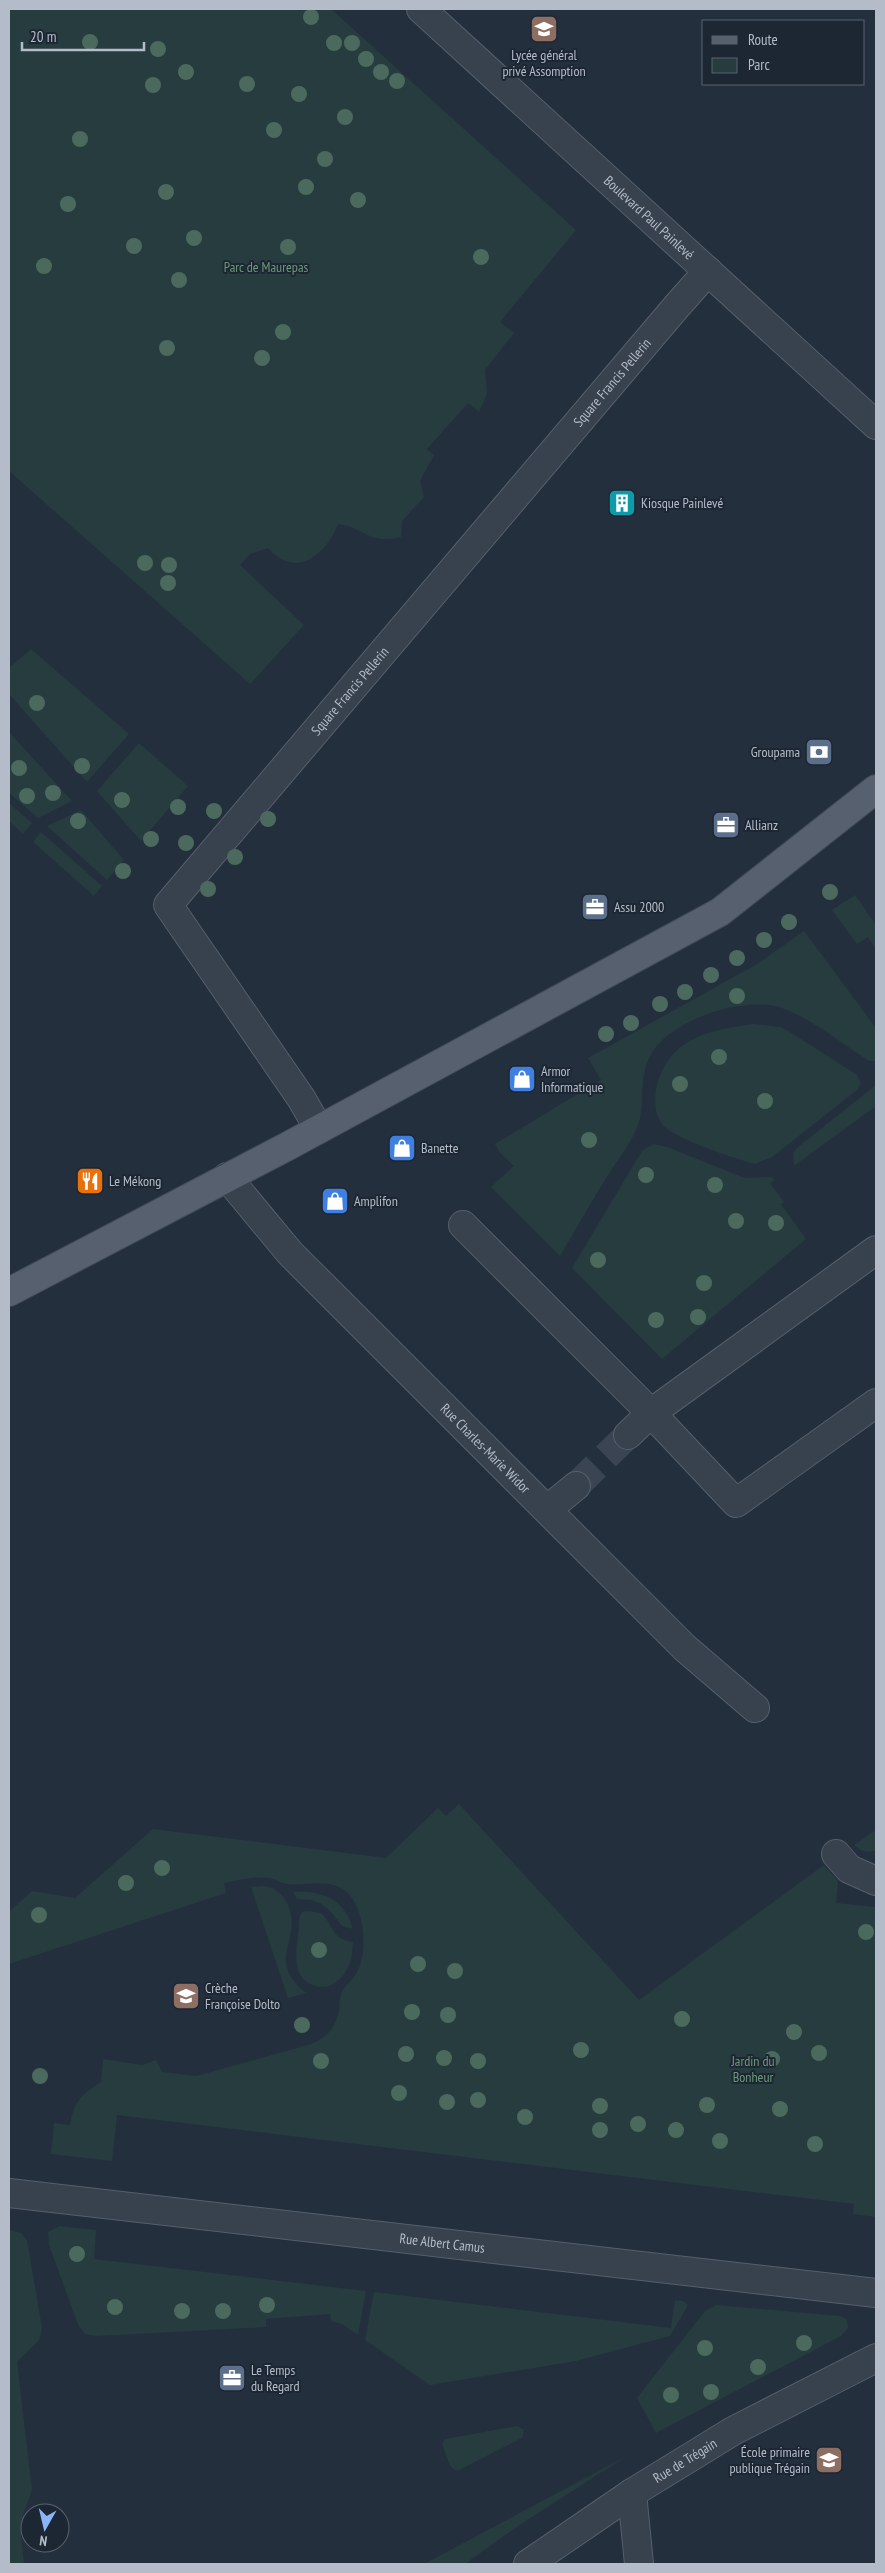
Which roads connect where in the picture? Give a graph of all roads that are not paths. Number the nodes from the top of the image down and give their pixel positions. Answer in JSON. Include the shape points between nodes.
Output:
{"nodes":[{"id":1,"x":421,"y":9,"type":"edge"},
{"id":2,"x":708,"y":271,"type":"junction"},
{"id":3,"x":876,"y":425,"type":"edge"},
{"id":4,"x":876,"y":789,"type":"edge"},
{"id":5,"x":319,"y":1129,"type":"junction"},
{"id":6,"x":227,"y":1176,"type":"junction"},
{"id":7,"x":463,"y":1225,"type":"dead end"},
{"id":8,"x":876,"y":1250,"type":"edge"},
{"id":9,"x":9,"y":1292,"type":"edge"},
{"id":10,"x":876,"y":1403,"type":"edge"},
{"id":11,"x":651,"y":1413,"type":"junction"},
{"id":12,"x":628,"y":1435,"type":"tunnel mouth"},
{"id":13,"x":576,"y":1486,"type":"tunnel mouth"},
{"id":14,"x":548,"y":1509,"type":"junction"},
{"id":15,"x":755,"y":1708,"type":"dead end"},
{"id":16,"x":836,"y":1854,"type":"dead end"},
{"id":17,"x":876,"y":1881,"type":"edge"},
{"id":18,"x":9,"y":2193,"type":"edge"},
{"id":19,"x":876,"y":2293,"type":"edge"},
{"id":20,"x":876,"y":2358,"type":"edge"},
{"id":21,"x":632,"y":2493,"type":"junction"},
{"id":22,"x":528,"y":2564,"type":"edge"},
{"id":23,"x":639,"y":2564,"type":"edge"}],
"edges":[{"from":1,"to":2,"type":"street","name":"Boulevard Paul Painlevé"},
{"from":2,"to":3,"type":"street","name":"Boulevard Paul Painlevé"},
{"from":2,"to":5,"type":"street","name":"Square Francis Pellerin","via":[[168,905]]},
{"from":4,"to":5,"type":"main road","via":[[720,912]]},
{"from":5,"to":6,"type":"main road"},
{"from":6,"to":9,"type":"main road"},
{"from":6,"to":14,"type":"street","name":"Rue Charles-Marie Widor","via":[[290,1253]]},
{"from":7,"to":11,"type":"street"},
{"from":8,"to":11,"type":"street"},
{"from":10,"to":11,"type":"street","via":[[736,1502]]},
{"from":11,"to":12,"type":"street"},
{"from":13,"to":14,"type":"street"},
{"from":14,"to":15,"type":"street","name":"Rue Charles-Marie Widor","via":[[685,1648]]},
{"from":16,"to":17,"type":"street","via":[[849,1869]]},
{"from":18,"to":19,"type":"street","name":"Rue Albert Camus"},
{"from":20,"to":21,"type":"street","name":"Rue de Trégain","via":[[733,2431]]},
{"from":21,"to":22,"type":"street","name":"Rue de Trégain"},
{"from":21,"to":23,"type":"street"}]}
